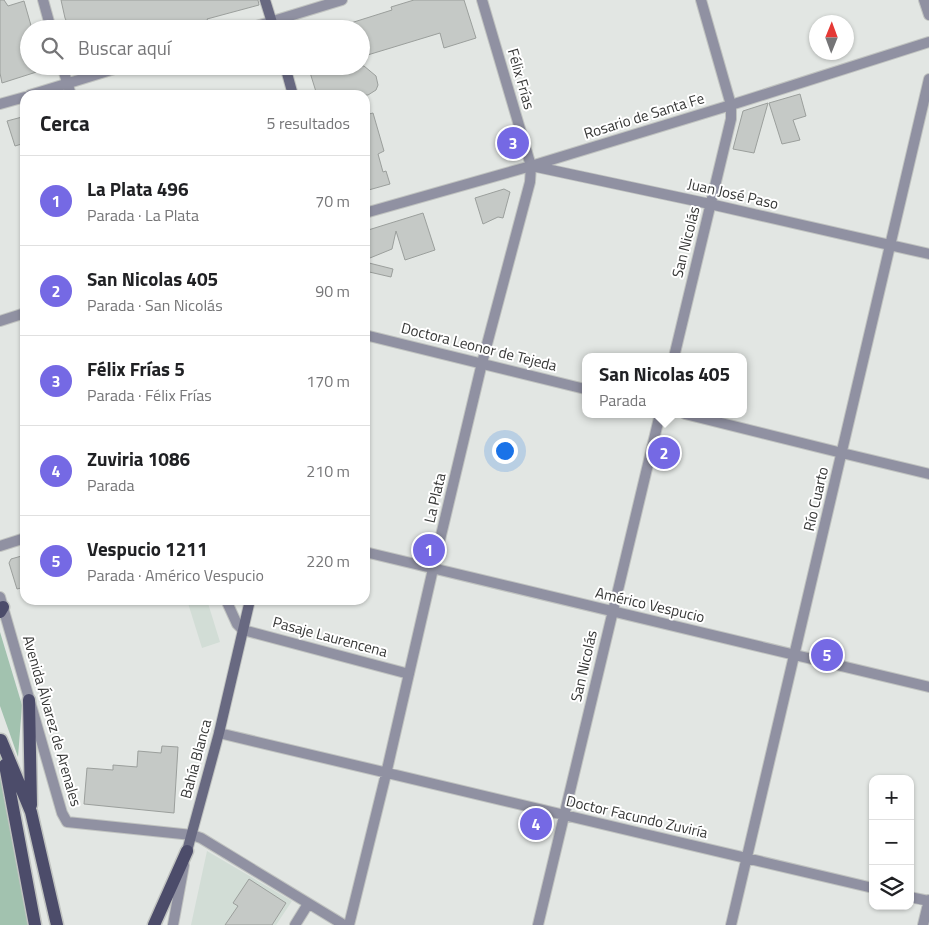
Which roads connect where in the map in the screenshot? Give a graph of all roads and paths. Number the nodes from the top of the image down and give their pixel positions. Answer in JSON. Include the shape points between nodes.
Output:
{"nodes":[{"id":1,"x":43,"y":0,"type":"edge"},
{"id":2,"x":265,"y":0,"type":"edge"},
{"id":3,"x":342,"y":0,"type":"edge"},
{"id":4,"x":482,"y":0,"type":"edge"},
{"id":5,"x":701,"y":0,"type":"edge"},
{"id":6,"x":924,"y":0,"type":"edge"},
{"id":7,"x":929,"y":15,"type":"edge"},
{"id":8,"x":49,"y":20,"type":"edge"},
{"id":9,"x":271,"y":20,"type":"edge"},
{"id":10,"x":287,"y":20,"type":"edge"},
{"id":11,"x":929,"y":42,"type":"edge"},
{"id":12,"x":64,"y":75,"type":"edge"},
{"id":13,"x":96,"y":75,"type":"edge"},
{"id":14,"x":288,"y":75,"type":"edge"},
{"id":15,"x":929,"y":79,"type":"edge"},
{"id":16,"x":67,"y":84,"type":"junction"},
{"id":17,"x":47,"y":90,"type":"edge"},
{"id":18,"x":69,"y":90,"type":"edge"},
{"id":19,"x":292,"y":90,"type":"edge"},
{"id":20,"x":20,"y":98,"type":"edge"},
{"id":21,"x":0,"y":104,"type":"edge"},
{"id":22,"x":731,"y":105,"type":"junction"},
{"id":23,"x":531,"y":166,"type":"junction"},
{"id":24,"x":710,"y":204,"type":"junction"},
{"id":25,"x":370,"y":212,"type":"edge"},
{"id":26,"x":891,"y":245,"type":"junction"},
{"id":27,"x":929,"y":254,"type":"edge"},
{"id":28,"x":20,"y":315,"type":"edge"},
{"id":29,"x":0,"y":321,"type":"edge"},
{"id":30,"x":370,"y":336,"type":"edge"},
{"id":31,"x":675,"y":353,"type":"edge"},
{"id":32,"x":482,"y":363,"type":"junction"},
{"id":33,"x":582,"y":388,"type":"edge"},
{"id":34,"x":659,"y":418,"type":"edge"},
{"id":35,"x":701,"y":418,"type":"edge"},
{"id":36,"x":842,"y":453,"type":"junction"},
{"id":37,"x":929,"y":474,"type":"edge"},
{"id":38,"x":20,"y":540,"type":"edge"},
{"id":39,"x":0,"y":546,"type":"edge"},
{"id":40,"x":370,"y":553,"type":"edge"},
{"id":41,"x":433,"y":569,"type":"junction"},
{"id":42,"x":1,"y":605,"type":"edge"},
{"id":43,"x":228,"y":605,"type":"edge"},
{"id":44,"x":249,"y":605,"type":"edge"},
{"id":45,"x":612,"y":611,"type":"junction"},
{"id":46,"x":243,"y":630,"type":"junction"},
{"id":47,"x":795,"y":655,"type":"junction"},
{"id":48,"x":409,"y":674,"type":"junction"},
{"id":49,"x":929,"y":687,"type":"edge"},
{"id":50,"x":30,"y":700,"type":"junction"},
{"id":51,"x":219,"y":733,"type":"junction"},
{"id":52,"x":0,"y":739,"type":"edge"},
{"id":53,"x":386,"y":774,"type":"junction"},
{"id":54,"x":31,"y":812,"type":"junction"},
{"id":55,"x":564,"y":816,"type":"junction"},
{"id":56,"x":192,"y":835,"type":"junction"},
{"id":57,"x":187,"y":852,"type":"junction"},
{"id":58,"x":747,"y":858,"type":"junction"},
{"id":59,"x":869,"y":887,"type":"edge"},
{"id":60,"x":914,"y":898,"type":"edge"},
{"id":61,"x":929,"y":901,"type":"edge"},
{"id":62,"x":308,"y":904,"type":"junction"},
{"id":63,"x":324,"y":913,"type":"junction"},
{"id":64,"x":35,"y":925,"type":"edge"},
{"id":65,"x":57,"y":925,"type":"edge"},
{"id":66,"x":154,"y":925,"type":"edge"},
{"id":67,"x":173,"y":925,"type":"edge"},
{"id":68,"x":295,"y":925,"type":"edge"},
{"id":69,"x":328,"y":925,"type":"edge"},
{"id":70,"x":344,"y":925,"type":"edge"},
{"id":71,"x":349,"y":925,"type":"edge"},
{"id":72,"x":538,"y":925,"type":"edge"},
{"id":73,"x":731,"y":925,"type":"edge"},
{"id":74,"x":923,"y":925,"type":"edge"}],
"edges":[{"from":1,"to":8,"type":"street"},
{"from":2,"to":9,"type":"street"},
{"from":3,"to":10,"type":"street"},
{"from":4,"to":23,"type":"street","name":"Félix Frías"},
{"from":5,"to":22,"type":"street"},
{"from":6,"to":7,"type":"street"},
{"from":11,"to":22,"type":"street","name":"Rosario de Santa Fe"},
{"from":12,"to":16,"type":"street"},
{"from":13,"to":16,"type":"street"},
{"from":14,"to":19,"type":"street"},
{"from":15,"to":26,"type":"street","name":"Río Cuarto"},
{"from":16,"to":17,"type":"street"},
{"from":16,"to":18,"type":"street"},
{"from":20,"to":21,"type":"street"},
{"from":22,"to":23,"type":"street","name":"Rosario de Santa Fe"},
{"from":22,"to":24,"type":"street","name":"San Nicolás","via":[[731,119]]},
{"from":23,"to":24,"type":"street","name":"Juan José Paso"},
{"from":23,"to":25,"type":"street","name":"Rosario de Santa Fe"},
{"from":23,"to":32,"type":"street","name":"La Plata","via":[[528,191]]},
{"from":24,"to":26,"type":"street","name":"Juan José Paso"},
{"from":24,"to":31,"type":"street","name":"San Nicolás"},
{"from":26,"to":27,"type":"street","name":"Juan José Paso"},
{"from":26,"to":36,"type":"street","name":"Río Cuarto"},
{"from":28,"to":29,"type":"street"},
{"from":30,"to":32,"type":"street","name":"Doctora Leonor de Tejeda"},
{"from":32,"to":33,"type":"street","name":"Doctora Leonor de Tejeda"},
{"from":32,"to":41,"type":"street","name":"La Plata"},
{"from":34,"to":45,"type":"street","name":"San Nicolás"},
{"from":35,"to":36,"type":"street"},
{"from":36,"to":37,"type":"street"},
{"from":36,"to":47,"type":"street","name":"Río Cuarto"},
{"from":38,"to":39,"type":"street"},
{"from":40,"to":41,"type":"street","name":"Américo Vespucio"},
{"from":41,"to":45,"type":"street","name":"Américo Vespucio"},
{"from":41,"to":48,"type":"street","name":"La Plata"},
{"from":42,"to":50,"type":"street","name":"Avenida Álvarez de Arenales"},
{"from":43,"to":46,"type":"street"},
{"from":44,"to":46,"type":"street","name":"Bahía Blanca"},
{"from":45,"to":47,"type":"street","name":"Américo Vespucio"},
{"from":45,"to":55,"type":"street","name":"San Nicolás"},
{"from":46,"to":48,"type":"street","name":"Pasaje Laurencena"},
{"from":46,"to":51,"type":"street","name":"Bahía Blanca"},
{"from":47,"to":49,"type":"street","name":"Américo Vespucio"},
{"from":47,"to":58,"type":"street","name":"Río Cuarto"},
{"from":48,"to":53,"type":"street","name":"La Plata"},
{"from":50,"to":54,"type":"main road"},
{"from":50,"to":56,"type":"street","name":"Avenida Álvarez de Arenales","via":[[67,822]]},
{"from":51,"to":53,"type":"street","name":"Doctor Facundo Zuviría"},
{"from":51,"to":56,"type":"street","name":"Bahía Blanca"},
{"from":52,"to":54,"type":"main road"},
{"from":52,"to":64,"type":"main road"},
{"from":53,"to":55,"type":"street","name":"Doctor Facundo Zuviría"},
{"from":53,"to":71,"type":"street","name":"La Plata"},
{"from":54,"to":65,"type":"main road"},
{"from":55,"to":58,"type":"street","name":"Doctor Facundo Zuviría"},
{"from":55,"to":72,"type":"street","name":"San Nicolás"},
{"from":56,"to":57,"type":"street","name":"Bahía Blanca"},
{"from":56,"to":62,"type":"street","name":"Avenida Álvarez de Arenales"},
{"from":57,"to":66,"type":"main road"},
{"from":57,"to":67,"type":"street","name":"Bahía Blanca"},
{"from":58,"to":59,"type":"street","name":"Doctor Facundo Zuviría"},
{"from":58,"to":73,"type":"street","name":"Río Cuarto"},
{"from":60,"to":61,"type":"street"},
{"from":61,"to":74,"type":"street"},
{"from":62,"to":63,"type":"street","name":"Avenida Álvarez de Arenales"},
{"from":62,"to":68,"type":"street"},
{"from":63,"to":69,"type":"street"},
{"from":63,"to":70,"type":"street","name":"Avenida Álvarez de Arenales"}]}
